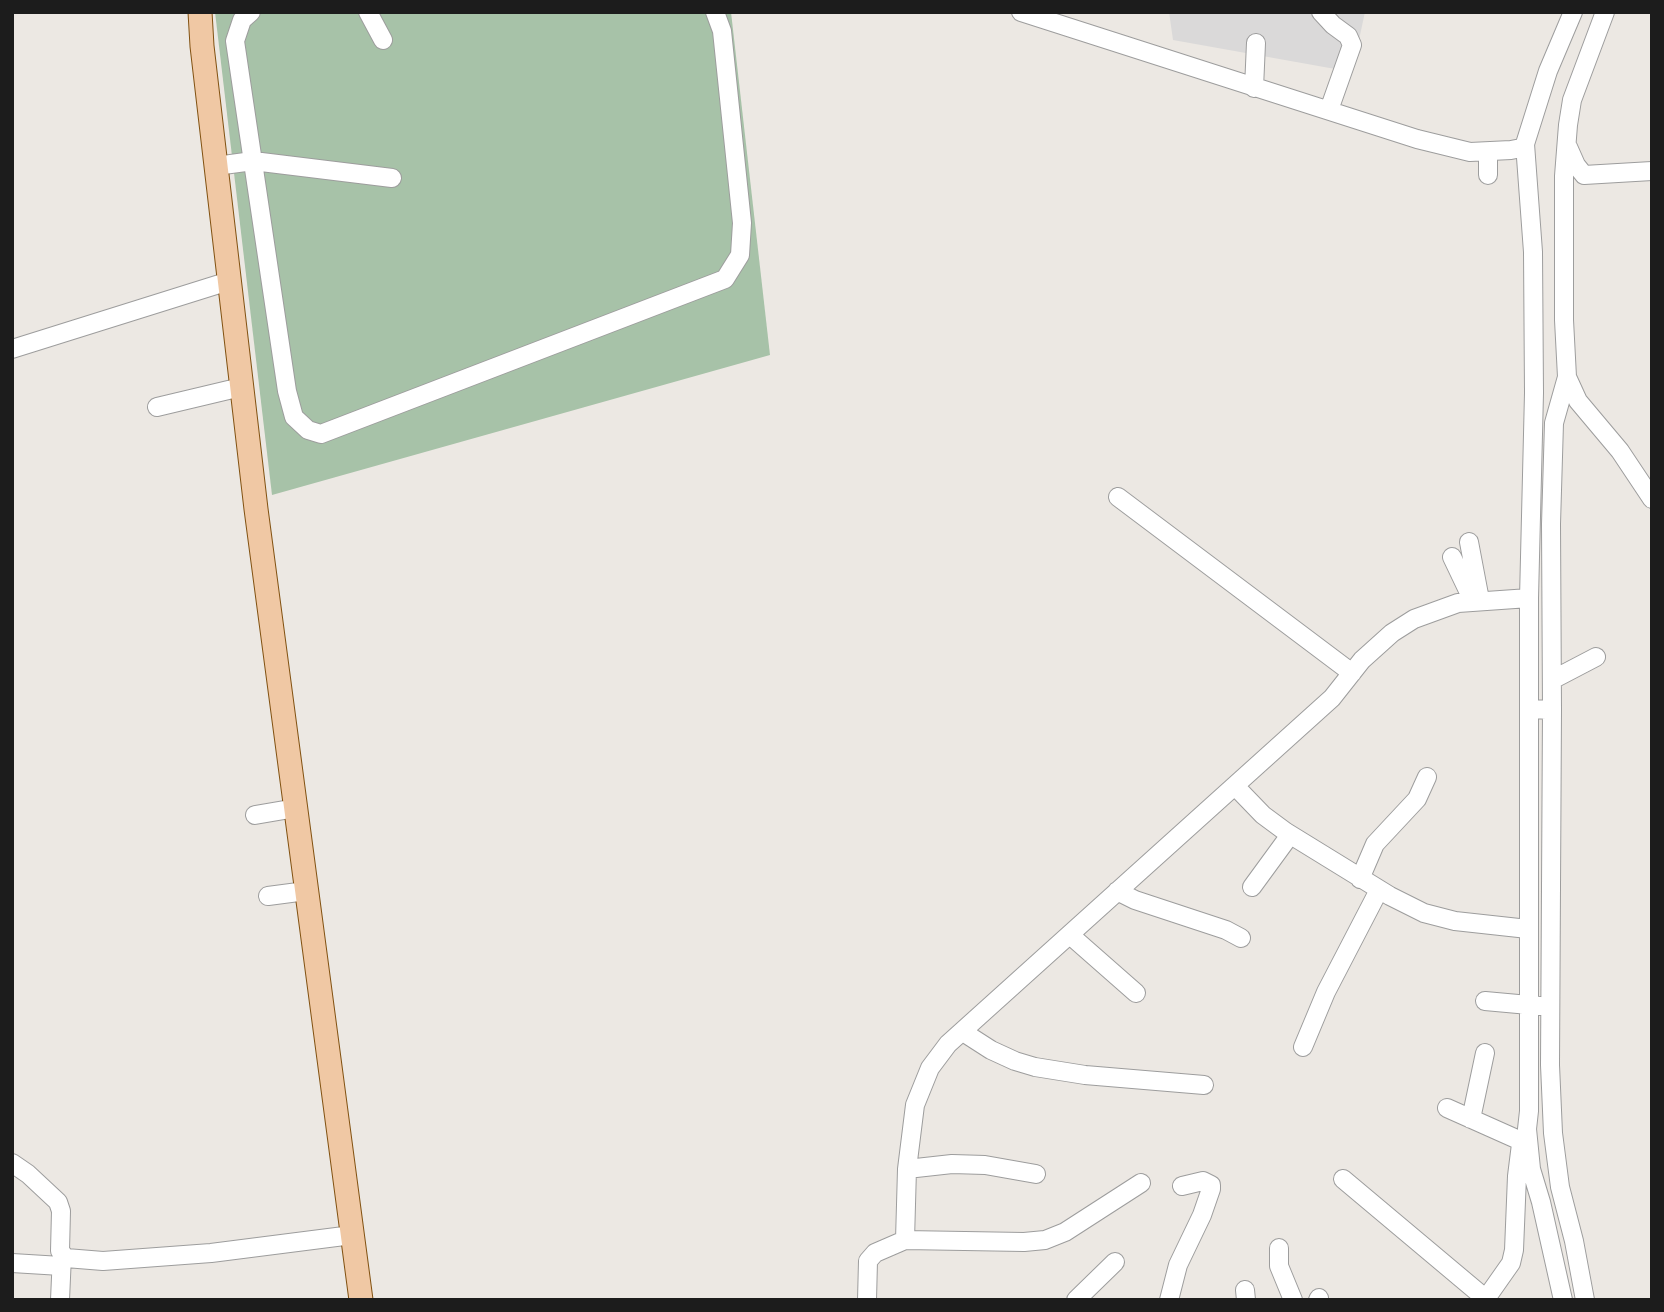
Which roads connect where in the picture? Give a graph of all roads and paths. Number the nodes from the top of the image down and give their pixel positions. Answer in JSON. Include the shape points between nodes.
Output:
{"nodes":[{"id":1,"x":200,"y":12,"type":"edge"},
{"id":2,"x":251,"y":12,"type":"edge"},
{"id":3,"x":368,"y":12,"type":"edge"},
{"id":4,"x":715,"y":12,"type":"edge"},
{"id":5,"x":1021,"y":12,"type":"edge"},
{"id":6,"x":1321,"y":12,"type":"edge"},
{"id":7,"x":1573,"y":12,"type":"edge"},
{"id":8,"x":1605,"y":12,"type":"edge"},
{"id":9,"x":383,"y":40,"type":"dead end"},
{"id":10,"x":1256,"y":43,"type":"dead end"},
{"id":11,"x":1254,"y":88,"type":"junction"},
{"id":12,"x":1329,"y":110,"type":"junction"},
{"id":13,"x":1525,"y":144,"type":"junction"},
{"id":14,"x":1567,"y":144,"type":"junction"},
{"id":15,"x":1488,"y":152,"type":"junction"},
{"id":16,"x":253,"y":162,"type":"junction"},
{"id":17,"x":216,"y":166,"type":"junction"},
{"id":18,"x":1652,"y":171,"type":"edge"},
{"id":19,"x":1488,"y":175,"type":"dead end"},
{"id":20,"x":392,"y":178,"type":"dead end"},
{"id":21,"x":229,"y":281,"type":"junction"},
{"id":22,"x":12,"y":349,"type":"edge"},
{"id":23,"x":1567,"y":377,"type":"junction"},
{"id":24,"x":242,"y":387,"type":"junction"},
{"id":25,"x":157,"y":407,"type":"dead end"},
{"id":26,"x":1592,"y":419,"type":"junction"},
{"id":27,"x":1553,"y":423,"type":"junction"},
{"id":28,"x":1118,"y":497,"type":"dead end"},
{"id":29,"x":1652,"y":499,"type":"edge"},
{"id":30,"x":1469,"y":542,"type":"dead end"},
{"id":31,"x":1452,"y":557,"type":"dead end"},
{"id":32,"x":1529,"y":598,"type":"junction"},
{"id":33,"x":1476,"y":601,"type":"junction"},
{"id":34,"x":1596,"y":657,"type":"dead end"},
{"id":35,"x":1352,"y":673,"type":"junction"},
{"id":36,"x":1552,"y":680,"type":"junction"},
{"id":37,"x":1541,"y":710,"type":"junction"},
{"id":38,"x":1427,"y":777,"type":"dead end"},
{"id":39,"x":1235,"y":786,"type":"junction"},
{"id":40,"x":296,"y":808,"type":"junction"},
{"id":41,"x":255,"y":815,"type":"dead end"},
{"id":42,"x":1290,"y":835,"type":"junction"},
{"id":43,"x":1360,"y":878,"type":"junction"},
{"id":44,"x":1252,"y":887,"type":"dead end"},
{"id":45,"x":1379,"y":890,"type":"junction"},
{"id":46,"x":306,"y":891,"type":"junction"},
{"id":47,"x":1118,"y":891,"type":"junction"},
{"id":48,"x":268,"y":896,"type":"dead end"},
{"id":49,"x":1528,"y":929,"type":"junction"},
{"id":50,"x":1070,"y":935,"type":"junction"},
{"id":51,"x":1241,"y":938,"type":"dead end"},
{"id":52,"x":1136,"y":993,"type":"dead end"},
{"id":53,"x":1485,"y":1001,"type":"dead end"},
{"id":54,"x":1539,"y":1006,"type":"junction"},
{"id":55,"x":963,"y":1031,"type":"junction"},
{"id":56,"x":1303,"y":1046,"type":"dead end"},
{"id":57,"x":1485,"y":1053,"type":"dead end"},
{"id":58,"x":1204,"y":1085,"type":"dead end"},
{"id":59,"x":1447,"y":1108,"type":"dead end"},
{"id":60,"x":1471,"y":1119,"type":"junction"},
{"id":61,"x":1524,"y":1135,"type":"junction"},
{"id":62,"x":12,"y":1163,"type":"edge"},
{"id":63,"x":907,"y":1169,"type":"junction"},
{"id":64,"x":1036,"y":1174,"type":"dead end"},
{"id":65,"x":1343,"y":1180,"type":"dead end"},
{"id":66,"x":1141,"y":1183,"type":"dead end"},
{"id":67,"x":1182,"y":1186,"type":"dead end"},
{"id":68,"x":352,"y":1235,"type":"junction"},
{"id":69,"x":905,"y":1240,"type":"junction"},
{"id":70,"x":1279,"y":1248,"type":"dead end"},
{"id":71,"x":62,"y":1260,"type":"junction"},
{"id":72,"x":1115,"y":1262,"type":"dead end"},
{"id":73,"x":12,"y":1263,"type":"edge"},
{"id":74,"x":1486,"y":1299,"type":"edge"},
{"id":75,"x":60,"y":1300,"type":"edge"},
{"id":76,"x":361,"y":1300,"type":"edge"},
{"id":77,"x":867,"y":1300,"type":"edge"},
{"id":78,"x":1076,"y":1300,"type":"edge"},
{"id":79,"x":1169,"y":1300,"type":"edge"},
{"id":80,"x":1293,"y":1300,"type":"edge"},
{"id":81,"x":1563,"y":1300,"type":"edge"},
{"id":82,"x":1585,"y":1300,"type":"edge"}],
"edges":[{"from":1,"to":17,"type":"main road"},
{"from":2,"to":16,"type":"street","via":[[242,20],[235,41]]},
{"from":3,"to":9,"type":"street"},
{"from":4,"to":16,"type":"street","via":[[722,31],[742,223],[740,255],[725,279],[321,434],[308,430],[290,407]]},
{"from":5,"to":11,"type":"street"},
{"from":6,"to":12,"type":"street","via":[[1352,45]]},
{"from":7,"to":13,"type":"street"},
{"from":8,"to":14,"type":"street","via":[[1572,100]]},
{"from":10,"to":11,"type":"street"},
{"from":11,"to":12,"type":"street"},
{"from":12,"to":15,"type":"street","via":[[1458,151]]},
{"from":13,"to":15,"type":"street"},
{"from":13,"to":32,"type":"street","via":[[1533,252]]},
{"from":14,"to":18,"type":"street","via":[[1584,174]]},
{"from":14,"to":23,"type":"street"},
{"from":15,"to":19,"type":"street"},
{"from":16,"to":17,"type":"street"},
{"from":16,"to":20,"type":"street"},
{"from":17,"to":21,"type":"main road"},
{"from":21,"to":22,"type":"street"},
{"from":21,"to":24,"type":"main road"},
{"from":23,"to":26,"type":"street"},
{"from":23,"to":27,"type":"street"},
{"from":24,"to":25,"type":"street"},
{"from":24,"to":40,"type":"main road"},
{"from":26,"to":27,"type":"street","via":[[1570,417]]},
{"from":26,"to":29,"type":"street"},
{"from":27,"to":36,"type":"street"},
{"from":28,"to":35,"type":"street"},
{"from":30,"to":33,"type":"street"},
{"from":31,"to":33,"type":"street"},
{"from":32,"to":33,"type":"street"},
{"from":32,"to":37,"type":"street"},
{"from":33,"to":35,"type":"street","via":[[1414,619],[1392,633]]},
{"from":34,"to":36,"type":"street"},
{"from":35,"to":39,"type":"street","via":[[1332,698]]},
{"from":36,"to":37,"type":"street"},
{"from":37,"to":49,"type":"street"},
{"from":37,"to":54,"type":"street"},
{"from":38,"to":43,"type":"street","via":[[1417,799],[1375,844]]},
{"from":39,"to":42,"type":"street"},
{"from":39,"to":47,"type":"street"},
{"from":40,"to":41,"type":"street"},
{"from":40,"to":46,"type":"main road"},
{"from":42,"to":43,"type":"street"},
{"from":42,"to":44,"type":"street"},
{"from":43,"to":45,"type":"street"},
{"from":45,"to":49,"type":"street","via":[[1441,919]]},
{"from":45,"to":56,"type":"street"},
{"from":46,"to":48,"type":"street"},
{"from":46,"to":68,"type":"main road"},
{"from":47,"to":50,"type":"street"},
{"from":47,"to":51,"type":"street"},
{"from":49,"to":54,"type":"street"},
{"from":50,"to":52,"type":"street"},
{"from":50,"to":55,"type":"street"},
{"from":53,"to":54,"type":"street"},
{"from":54,"to":61,"type":"street"},
{"from":54,"to":82,"type":"street","via":[[1550,1065],[1554,1155]]},
{"from":55,"to":58,"type":"street","via":[[1003,1055],[1035,1067]]},
{"from":55,"to":63,"type":"street","via":[[930,1068],[915,1105]]},
{"from":57,"to":60,"type":"street"},
{"from":59,"to":60,"type":"street"},
{"from":60,"to":61,"type":"street"},
{"from":61,"to":74,"type":"street","via":[[1514,1250]]},
{"from":61,"to":81,"type":"street"},
{"from":62,"to":71,"type":"street","via":[[58,1202]]},
{"from":63,"to":64,"type":"street","via":[[985,1165]]},
{"from":63,"to":69,"type":"street"},
{"from":65,"to":74,"type":"street"},
{"from":66,"to":69,"type":"street","via":[[1045,1240]]},
{"from":67,"to":79,"type":"street","via":[[1203,1181],[1211,1189],[1178,1265]]},
{"from":68,"to":71,"type":"street","via":[[211,1253]]},
{"from":68,"to":76,"type":"main road"},
{"from":69,"to":77,"type":"street","via":[[871,1256]]},
{"from":70,"to":80,"type":"street","via":[[1279,1266]]},
{"from":71,"to":73,"type":"street"},
{"from":71,"to":75,"type":"street"},
{"from":72,"to":78,"type":"street"}]}
